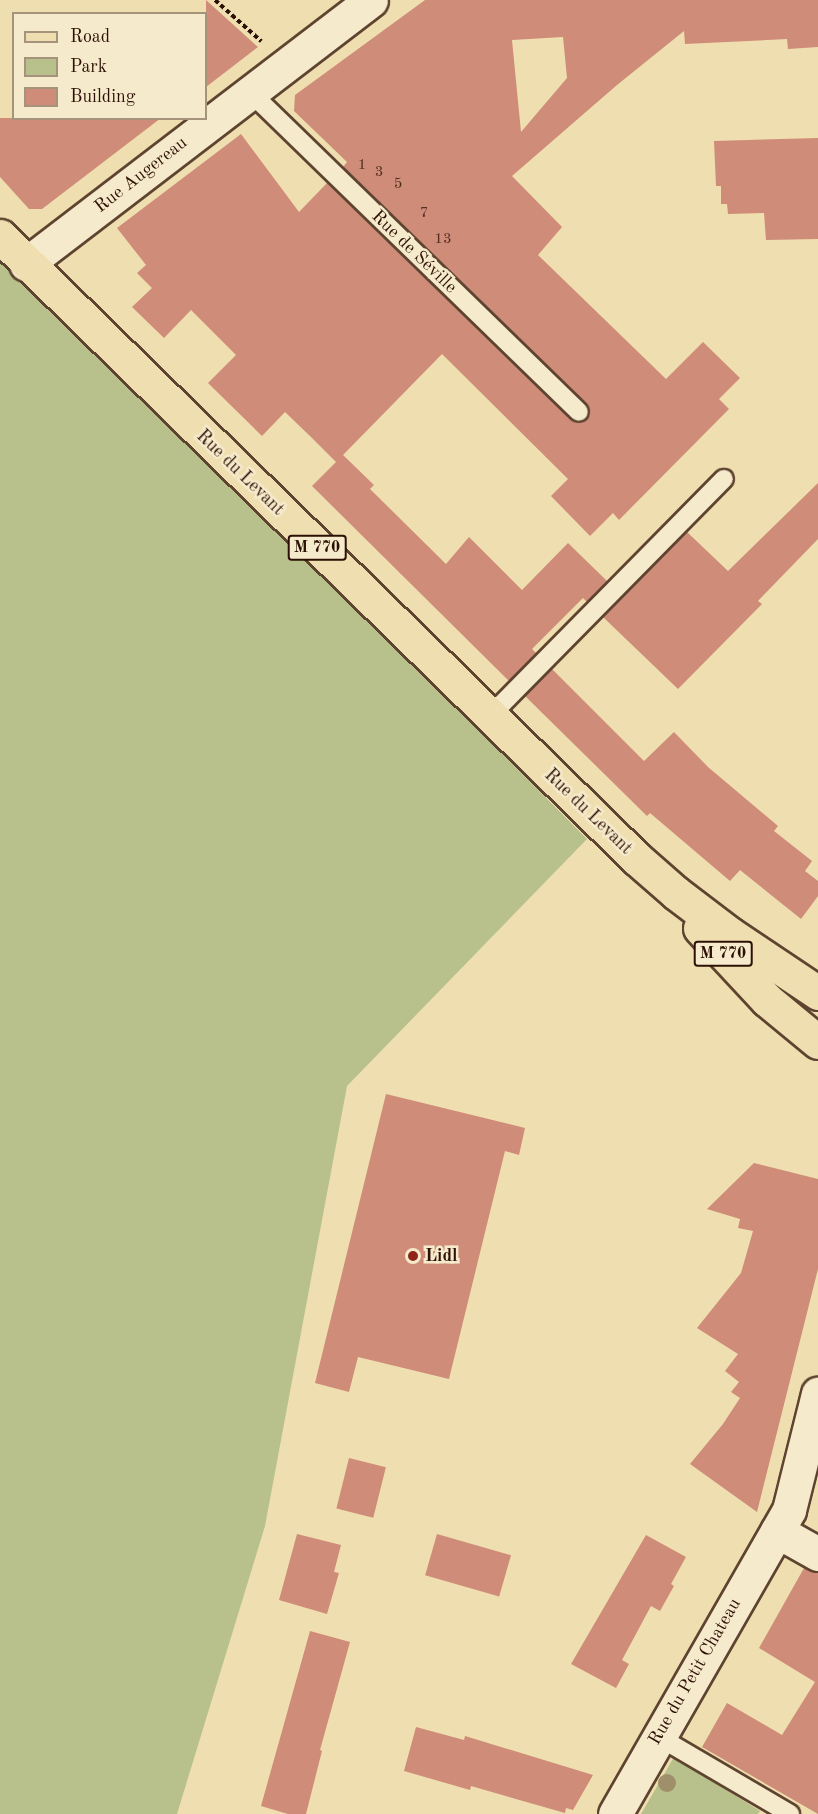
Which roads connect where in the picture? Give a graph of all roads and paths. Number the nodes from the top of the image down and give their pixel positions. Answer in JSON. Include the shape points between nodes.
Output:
{"nodes":[{"id":1,"x":215,"y":0,"type":"edge"},
{"id":2,"x":371,"y":0,"type":"edge"},
{"id":3,"x":286,"y":63,"type":"junction"},
{"id":4,"x":249,"y":91,"type":"junction"},
{"id":5,"x":0,"y":236,"type":"edge"},
{"id":6,"x":26,"y":264,"type":"junction"},
{"id":7,"x":579,"y":412,"type":"dead end"},
{"id":8,"x":724,"y":479,"type":"dead end"},
{"id":9,"x":490,"y":716,"type":"junction"},
{"id":10,"x":636,"y":858,"type":"junction"},
{"id":11,"x":818,"y":993,"type":"edge"},
{"id":12,"x":818,"y":1042,"type":"edge"},
{"id":13,"x":818,"y":1394,"type":"edge"},
{"id":14,"x":777,"y":1531,"type":"junction"},
{"id":15,"x":818,"y":1554,"type":"edge"},
{"id":16,"x":658,"y":1737,"type":"junction"},
{"id":17,"x":615,"y":1814,"type":"edge"},
{"id":18,"x":790,"y":1814,"type":"edge"}],
"edges":[{"from":1,"to":3,"type":"path"},
{"from":2,"to":3,"type":"street","name":"Rue Augereau"},
{"from":3,"to":4,"type":"street","name":"Rue Augereau"},
{"from":4,"to":6,"type":"street","name":"Rue Augereau"},
{"from":4,"to":7,"type":"lane","name":"Rue de Séville"},
{"from":5,"to":6,"type":"main road","name":"Rue du Levant","number":"M 770"},
{"from":6,"to":9,"type":"main road","name":"Rue du Levant","number":"M 770"},
{"from":8,"to":9,"type":"lane"},
{"from":9,"to":10,"type":"main road","name":"Rue du Levant","number":"M 770"},
{"from":10,"to":11,"type":"main road","name":"Rue du Levant","number":"M 770","via":[[730,934]]},
{"from":10,"to":12,"type":"main road","name":"Rue du Levant","number":"M 770","via":[[767,1000]]},
{"from":13,"to":14,"type":"street","name":"Rue du Petit Chateau","via":[[789,1510]]},
{"from":14,"to":15,"type":"street"},
{"from":14,"to":16,"type":"street","name":"Rue du Petit Chateau"},
{"from":16,"to":17,"type":"street","name":"Rue du Petit Chateau"},
{"from":16,"to":18,"type":"lane"}]}
